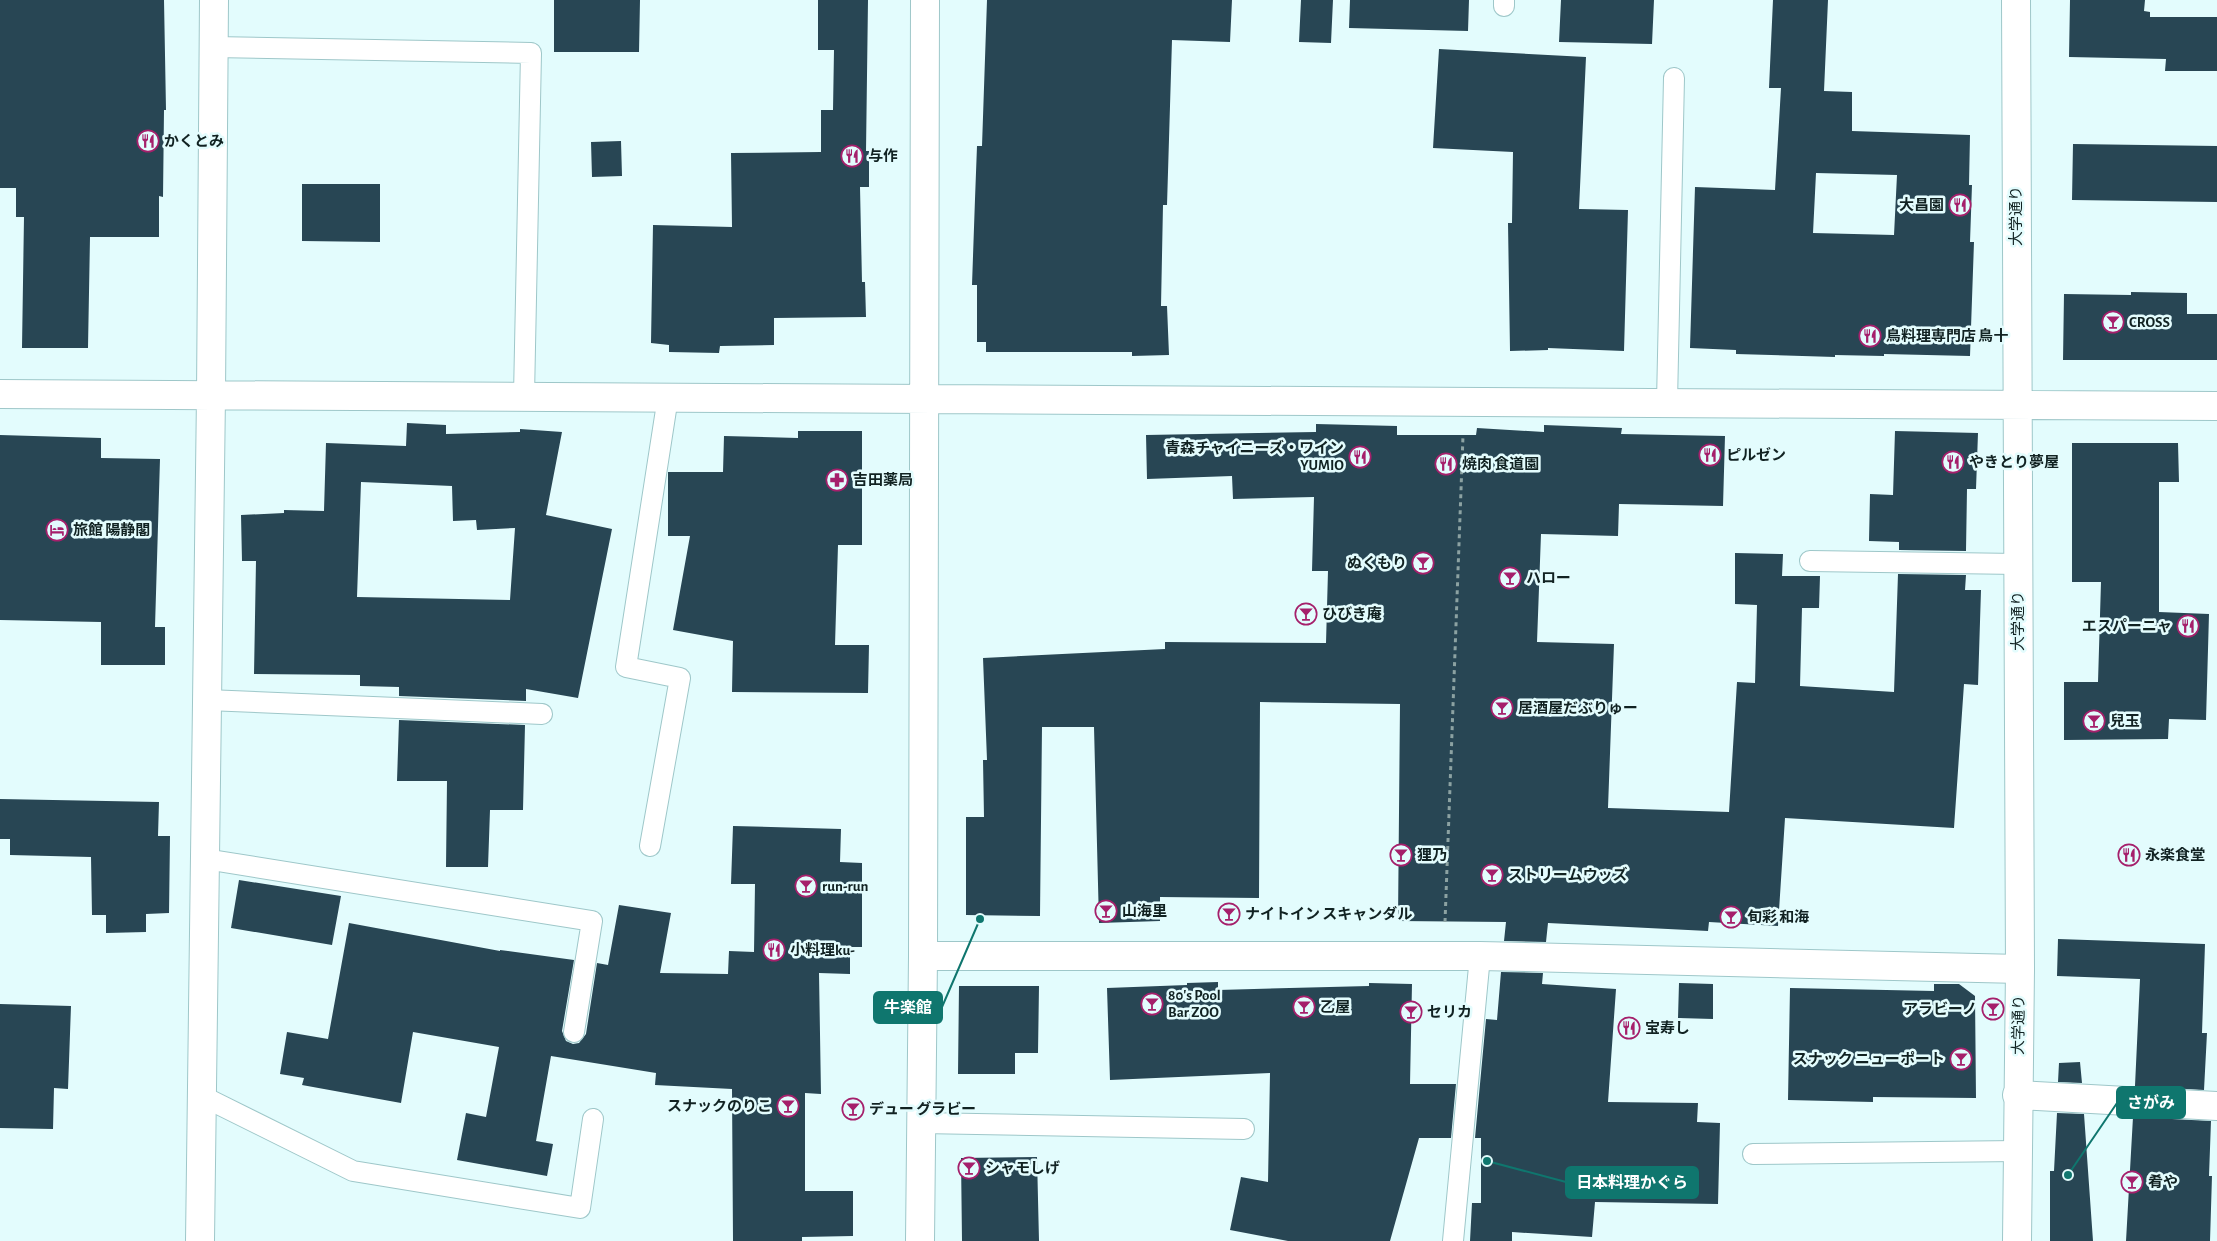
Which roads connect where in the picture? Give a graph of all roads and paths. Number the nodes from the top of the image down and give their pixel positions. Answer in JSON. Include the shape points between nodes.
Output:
{"nodes":[{"id":1,"x":214,"y":0,"type":"edge"},
{"id":2,"x":925,"y":0,"type":"edge"},
{"id":3,"x":2016,"y":0,"type":"edge"},
{"id":4,"x":213,"y":47,"type":"junction"},
{"id":5,"x":1674,"y":78,"type":"dead end"},
{"id":6,"x":0,"y":394,"type":"edge"},
{"id":7,"x":211,"y":395,"type":"junction"},
{"id":8,"x":524,"y":396,"type":"junction"},
{"id":9,"x":668,"y":397,"type":"junction"},
{"id":10,"x":922,"y":398,"type":"junction"},
{"id":11,"x":1464,"y":400,"type":"junction"},
{"id":12,"x":1667,"y":402,"type":"junction"},
{"id":13,"x":2017,"y":405,"type":"junction"},
{"id":14,"x":2217,"y":406,"type":"edge"},
{"id":15,"x":1810,"y":561,"type":"dead end"},
{"id":16,"x":2018,"y":564,"type":"junction"},
{"id":17,"x":207,"y":700,"type":"junction"},
{"id":18,"x":542,"y":714,"type":"dead end"},
{"id":19,"x":650,"y":846,"type":"dead end"},
{"id":20,"x":205,"y":859,"type":"junction"},
{"id":21,"x":923,"y":956,"type":"junction"},
{"id":22,"x":1444,"y":956,"type":"junction"},
{"id":23,"x":1480,"y":956,"type":"junction"},
{"id":24,"x":2020,"y":970,"type":"junction"},
{"id":25,"x":574,"y":1032,"type":"dead end"},
{"id":26,"x":2017,"y":1095,"type":"junction"},
{"id":27,"x":202,"y":1096,"type":"junction"},
{"id":28,"x":2217,"y":1106,"type":"edge"},
{"id":29,"x":593,"y":1119,"type":"dead end"},
{"id":30,"x":921,"y":1123,"type":"junction"},
{"id":31,"x":1244,"y":1129,"type":"dead end"},
{"id":32,"x":2017,"y":1151,"type":"junction"},
{"id":33,"x":1753,"y":1154,"type":"dead end"},
{"id":34,"x":200,"y":1241,"type":"edge"},
{"id":35,"x":920,"y":1241,"type":"edge"},
{"id":36,"x":1454,"y":1241,"type":"edge"},
{"id":37,"x":2017,"y":1241,"type":"edge"}],
"edges":[{"from":1,"to":4,"type":"street"},
{"from":2,"to":10,"type":"street"},
{"from":3,"to":13,"type":"street","name":"大学通り"},
{"from":4,"to":7,"type":"street"},
{"from":4,"to":8,"type":"lane","via":[[532,52]]},
{"from":5,"to":12,"type":"lane"},
{"from":6,"to":7,"type":"street"},
{"from":7,"to":8,"type":"street"},
{"from":7,"to":17,"type":"street"},
{"from":8,"to":9,"type":"street"},
{"from":9,"to":10,"type":"street"},
{"from":9,"to":19,"type":"lane","via":[[626,667],[680,678]]},
{"from":10,"to":11,"type":"street"},
{"from":10,"to":21,"type":"street"},
{"from":11,"to":12,"type":"street"},
{"from":11,"to":22,"type":"path"},
{"from":12,"to":13,"type":"street"},
{"from":13,"to":14,"type":"street"},
{"from":13,"to":16,"type":"street","name":"大学通り"},
{"from":15,"to":16,"type":"lane"},
{"from":16,"to":24,"type":"street","name":"大学通り"},
{"from":17,"to":18,"type":"lane"},
{"from":17,"to":20,"type":"street"},
{"from":20,"to":25,"type":"lane","via":[[592,921]]},
{"from":20,"to":27,"type":"street"},
{"from":21,"to":22,"type":"street"},
{"from":21,"to":30,"type":"street"},
{"from":22,"to":23,"type":"street"},
{"from":23,"to":24,"type":"street"},
{"from":23,"to":36,"type":"lane"},
{"from":24,"to":26,"type":"street","name":"大学通り"},
{"from":26,"to":28,"type":"street"},
{"from":26,"to":32,"type":"street","name":"大学通り"},
{"from":27,"to":29,"type":"lane","via":[[353,1171],[580,1208]]},
{"from":27,"to":34,"type":"street"},
{"from":30,"to":31,"type":"lane"},
{"from":30,"to":35,"type":"street"},
{"from":32,"to":33,"type":"lane"},
{"from":32,"to":37,"type":"street","name":"大学通り"}]}
